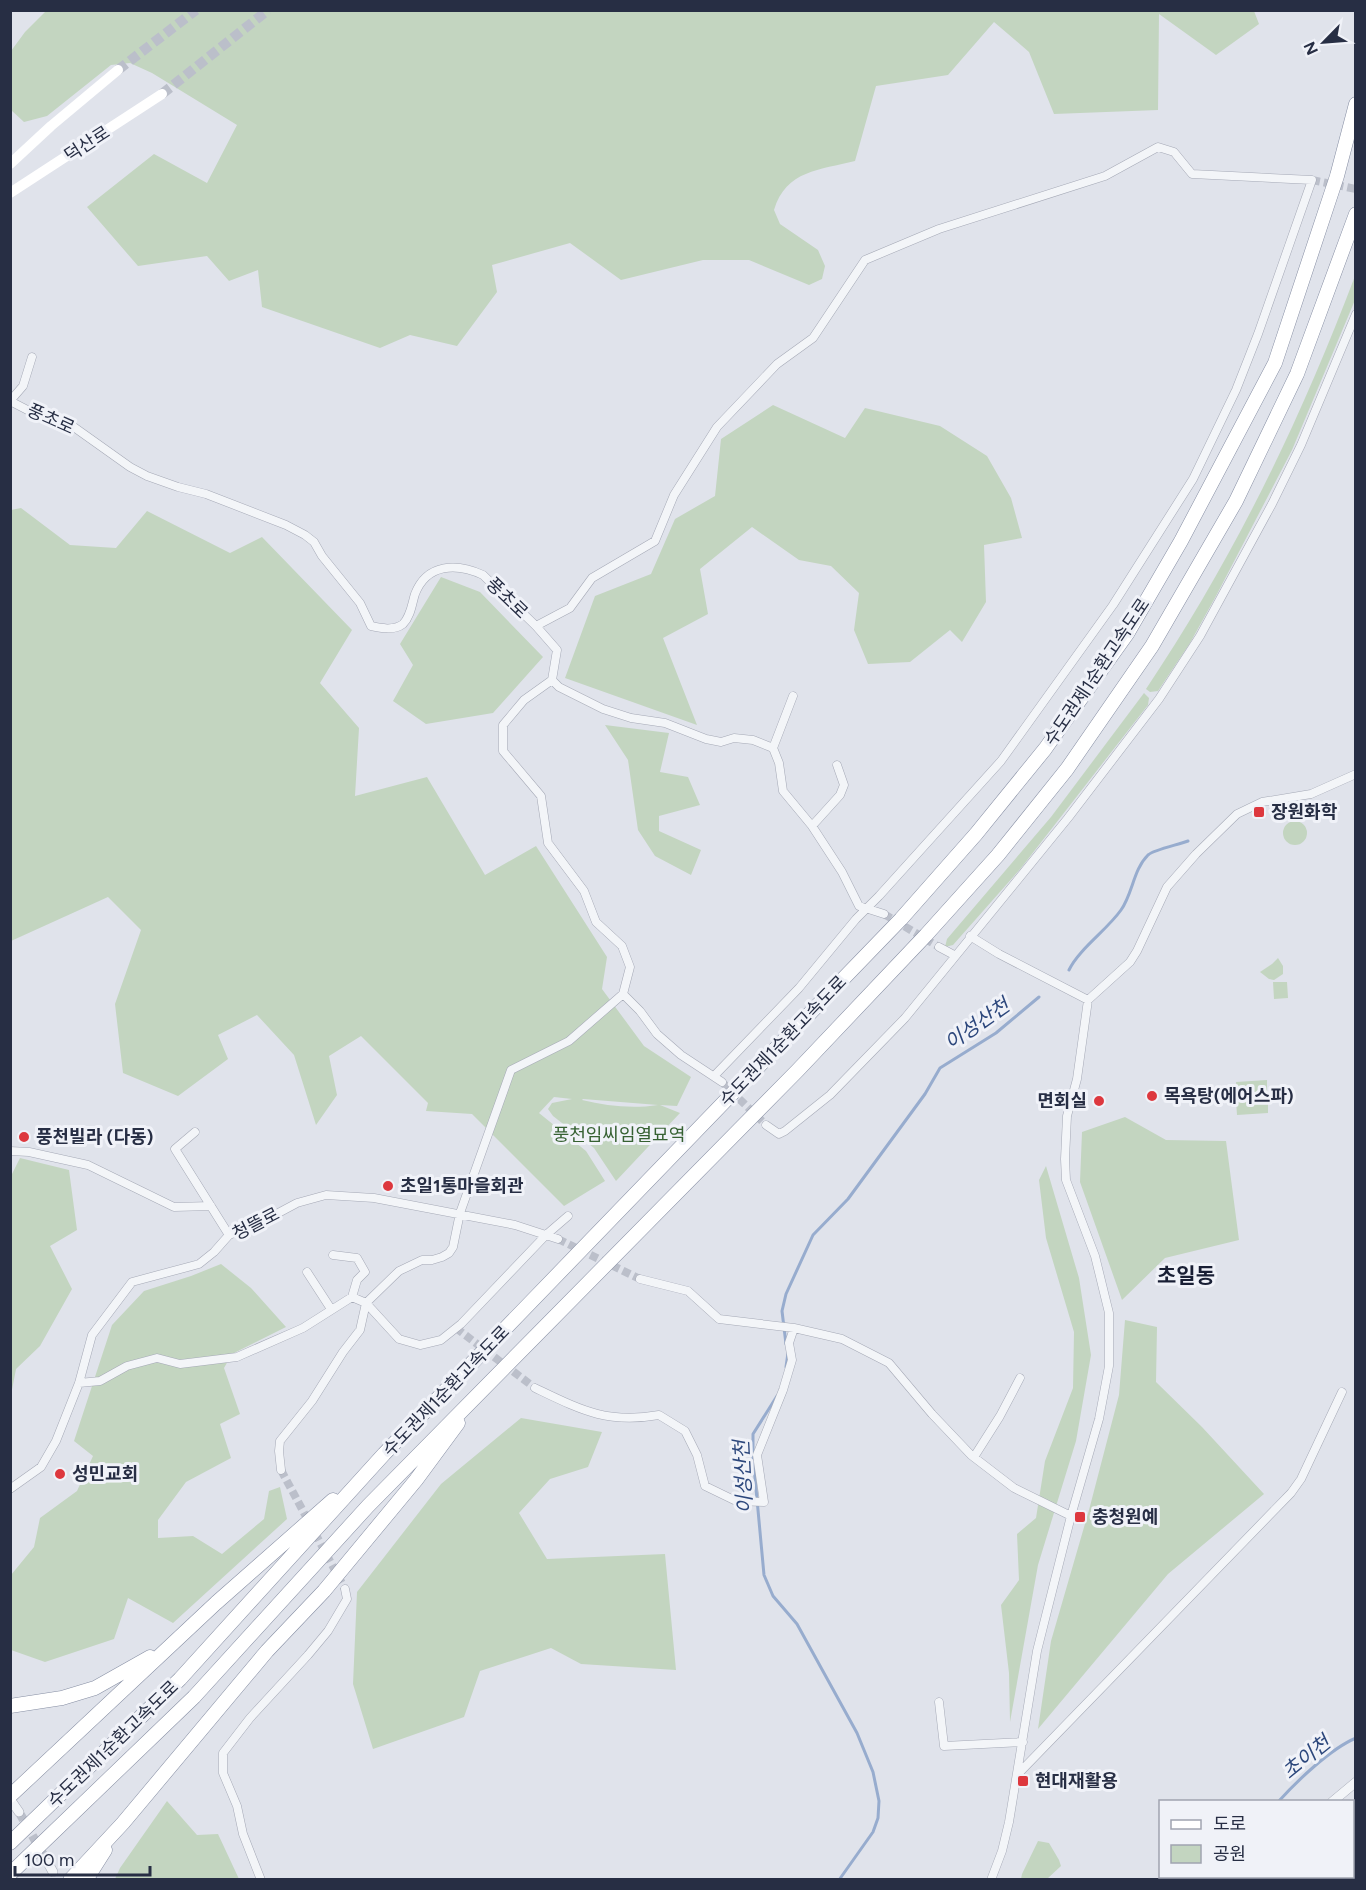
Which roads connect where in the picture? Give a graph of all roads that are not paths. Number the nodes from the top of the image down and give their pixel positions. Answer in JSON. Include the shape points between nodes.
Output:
{"nodes":[{"id":1,"x":118,"y":70,"type":"tunnel mouth"},
{"id":2,"x":162,"y":94,"type":"tunnel mouth"},
{"id":3,"x":1356,"y":104,"type":"edge"},
{"id":4,"x":10,"y":164,"type":"edge"},
{"id":5,"x":10,"y":192,"type":"edge"},
{"id":6,"x":1356,"y":214,"type":"edge"},
{"id":7,"x":1356,"y":314,"type":"edge"},
{"id":8,"x":32,"y":357,"type":"dead end"},
{"id":9,"x":10,"y":401,"type":"edge"},
{"id":10,"x":536,"y":626,"type":"junction"},
{"id":11,"x":552,"y":680,"type":"junction"},
{"id":12,"x":793,"y":696,"type":"dead end"},
{"id":13,"x":773,"y":748,"type":"junction"},
{"id":14,"x":837,"y":765,"type":"dead end"},
{"id":15,"x":1356,"y":774,"type":"edge"},
{"id":16,"x":812,"y":826,"type":"junction"},
{"id":17,"x":867,"y":908,"type":"junction"},
{"id":18,"x":884,"y":914,"type":"tunnel mouth"},
{"id":19,"x":970,"y":936,"type":"junction"},
{"id":20,"x":939,"y":947,"type":"tunnel mouth"},
{"id":21,"x":954,"y":956,"type":"junction"},
{"id":22,"x":623,"y":994,"type":"junction"},
{"id":23,"x":1088,"y":1000,"type":"junction"},
{"id":24,"x":715,"y":1075,"type":"junction"},
{"id":25,"x":722,"y":1082,"type":"tunnel mouth"},
{"id":26,"x":766,"y":1125,"type":"tunnel mouth"},
{"id":27,"x":195,"y":1132,"type":"dead end"},
{"id":28,"x":10,"y":1151,"type":"edge"},
{"id":29,"x":211,"y":1206,"type":"junction"},
{"id":30,"x":460,"y":1213,"type":"junction"},
{"id":31,"x":568,"y":1216,"type":"dead end"},
{"id":32,"x":229,"y":1235,"type":"junction"},
{"id":33,"x":546,"y":1235,"type":"junction"},
{"id":34,"x":558,"y":1239,"type":"tunnel mouth"},
{"id":35,"x":333,"y":1255,"type":"dead end"},
{"id":36,"x":307,"y":1272,"type":"dead end"},
{"id":37,"x":640,"y":1279,"type":"tunnel mouth"},
{"id":38,"x":352,"y":1297,"type":"junction"},
{"id":39,"x":366,"y":1302,"type":"junction"},
{"id":40,"x":331,"y":1310,"type":"junction"},
{"id":41,"x":794,"y":1328,"type":"junction"},
{"id":42,"x":1020,"y":1378,"type":"dead end"},
{"id":43,"x":490,"y":1380,"type":"junction"},
{"id":44,"x":79,"y":1383,"type":"junction"},
{"id":45,"x":535,"y":1388,"type":"tunnel mouth"},
{"id":46,"x":1342,"y":1392,"type":"dead end"},
{"id":47,"x":384,"y":1455,"type":"junction"},
{"id":48,"x":974,"y":1457,"type":"junction"},
{"id":49,"x":281,"y":1470,"type":"tunnel mouth"},
{"id":50,"x":10,"y":1489,"type":"edge"},
{"id":51,"x":1071,"y":1516,"type":"junction"},
{"id":52,"x":345,"y":1589,"type":"tunnel mouth"},
{"id":53,"x":170,"y":1646,"type":"junction"},
{"id":54,"x":939,"y":1702,"type":"dead end"},
{"id":55,"x":10,"y":1706,"type":"edge"},
{"id":56,"x":1023,"y":1742,"type":"junction"},
{"id":57,"x":1017,"y":1774,"type":"junction"},
{"id":58,"x":1356,"y":1782,"type":"edge"},
{"id":59,"x":12,"y":1795,"type":"edge"},
{"id":60,"x":1334,"y":1800,"type":"edge"},
{"id":61,"x":19,"y":1812,"type":"tunnel mouth"},
{"id":62,"x":123,"y":1823,"type":"junction"},
{"id":63,"x":10,"y":1843,"type":"edge"},
{"id":64,"x":10,"y":1874,"type":"edge"},
{"id":65,"x":70,"y":1880,"type":"edge"},
{"id":66,"x":86,"y":1880,"type":"edge"},
{"id":67,"x":261,"y":1880,"type":"edge"},
{"id":68,"x":991,"y":1880,"type":"edge"}],
"edges":[{"from":1,"to":4,"type":"main road","name":"덕산로"},
{"from":2,"to":5,"type":"main road","name":"덕산로"},
{"from":3,"to":47,"type":"highway","name":"수도권제1순환고속도로","via":[[1337,176],[1275,363],[1127,634],[1066,720],[901,920]]},
{"from":6,"to":43,"type":"highway","name":"수도권제1순환고속도로","via":[[1297,374],[1236,501],[1152,646],[1067,769],[998,855],[798,1071]]},
{"from":7,"to":19,"type":"street","via":[[1277,494],[1185,661],[1140,726]]},
{"from":8,"to":9,"type":"street","via":[[23,386]]},
{"from":9,"to":10,"type":"street","name":"풍초로","via":[[39,416],[71,425],[147,476],[206,494],[305,535],[360,603],[371,626],[401,625],[420,584],[445,567],[483,575]]},
{"from":10,"to":11,"type":"street","name":"풍초로","via":[[557,650]]},
{"from":10,"to":17,"type":"street","via":[[570,608],[592,579],[655,541],[674,495],[717,427],[777,364],[813,339],[865,260],[939,229],[1105,176],[1158,147],[1174,152],[1192,174],[1312,180],[1236,390],[1193,479],[1113,605],[1001,761]]},
{"from":11,"to":13,"type":"street","via":[[603,709],[631,718],[665,723],[706,739],[753,740]]},
{"from":11,"to":22,"type":"street","via":[[524,700],[503,725],[503,751],[541,796],[548,843],[584,891],[596,922],[622,946],[630,967]]},
{"from":12,"to":13,"type":"street"},
{"from":13,"to":16,"type":"street","via":[[783,791]]},
{"from":14,"to":16,"type":"street","via":[[844,785],[840,795]]},
{"from":15,"to":23,"type":"street","via":[[1311,794],[1262,802],[1237,814],[1167,887],[1130,962]]},
{"from":16,"to":17,"type":"street","via":[[859,906]]},
{"from":17,"to":18,"type":"street"},
{"from":17,"to":24,"type":"street","via":[[800,988]]},
{"from":19,"to":21,"type":"street"},
{"from":19,"to":23,"type":"street"},
{"from":20,"to":21,"type":"street"},
{"from":21,"to":26,"type":"street","via":[[905,1018],[830,1095],[779,1134]]},
{"from":22,"to":24,"type":"street","via":[[657,1034],[681,1055]]},
{"from":22,"to":30,"type":"street","via":[[569,1041],[511,1070]]},
{"from":23,"to":51,"type":"street","via":[[1077,1079],[1067,1116],[1066,1180],[1095,1256],[1109,1313],[1109,1366],[1099,1419]]},
{"from":24,"to":25,"type":"street"},
{"from":27,"to":29,"type":"street","via":[[175,1149]]},
{"from":28,"to":29,"type":"street","via":[[88,1165],[174,1207]]},
{"from":29,"to":32,"type":"street"},
{"from":30,"to":32,"type":"street","name":"청뜰로","via":[[375,1198],[326,1195],[297,1203]]},
{"from":30,"to":33,"type":"street","name":"청뜰로"},
{"from":30,"to":39,"type":"street","via":[[449,1252],[399,1271]]},
{"from":31,"to":33,"type":"street"},
{"from":32,"to":44,"type":"street","name":"청뜰로","via":[[199,1264],[132,1282],[92,1335]]},
{"from":33,"to":34,"type":"street","name":"청뜰로"},
{"from":33,"to":39,"type":"street","via":[[441,1340],[420,1345],[399,1339]]},
{"from":35,"to":38,"type":"street","via":[[357,1258],[365,1272],[357,1280]]},
{"from":36,"to":40,"type":"street"},
{"from":37,"to":41,"type":"street","via":[[688,1291],[719,1319]]},
{"from":38,"to":39,"type":"street"},
{"from":38,"to":40,"type":"street"},
{"from":39,"to":49,"type":"street","via":[[360,1330],[280,1441]]},
{"from":40,"to":44,"type":"street","via":[[303,1328],[237,1358],[180,1364],[157,1358],[127,1366],[100,1381]]},
{"from":41,"to":45,"type":"street","via":[[789,1342],[792,1360],[757,1455],[764,1502],[736,1501],[705,1486],[697,1455],[685,1431],[659,1415],[636,1419],[606,1417]]},
{"from":41,"to":48,"type":"street","via":[[842,1339],[889,1363]]},
{"from":42,"to":48,"type":"street"},
{"from":43,"to":62,"type":"highway","via":[[378,1526]]},
{"from":43,"to":64,"type":"highway","name":"수도권제1순환고속도로","via":[[368,1506],[194,1697]]},
{"from":44,"to":50,"type":"street","name":"청뜰로","via":[[41,1467]]},
{"from":46,"to":57,"type":"street","via":[[1291,1493]]},
{"from":47,"to":53,"type":"highway"},
{"from":47,"to":63,"type":"highway","name":"수도권제1순환고속도로","via":[[180,1679]]},
{"from":48,"to":51,"type":"street","via":[[1014,1488]]},
{"from":51,"to":56,"type":"street","via":[[1037,1651]]},
{"from":52,"to":67,"type":"street","via":[[347,1599],[328,1631],[223,1753],[223,1773]]},
{"from":53,"to":55,"type":"highway","via":[[95,1688]]},
{"from":53,"to":59,"type":"highway"},
{"from":54,"to":56,"type":"street","via":[[944,1746]]},
{"from":56,"to":57,"type":"street"},
{"from":57,"to":68,"type":"street","via":[[1004,1841]]},
{"from":58,"to":60,"type":"street"},
{"from":59,"to":61,"type":"street"},
{"from":62,"to":65,"type":"highway"},
{"from":62,"to":66,"type":"highway"}]}
